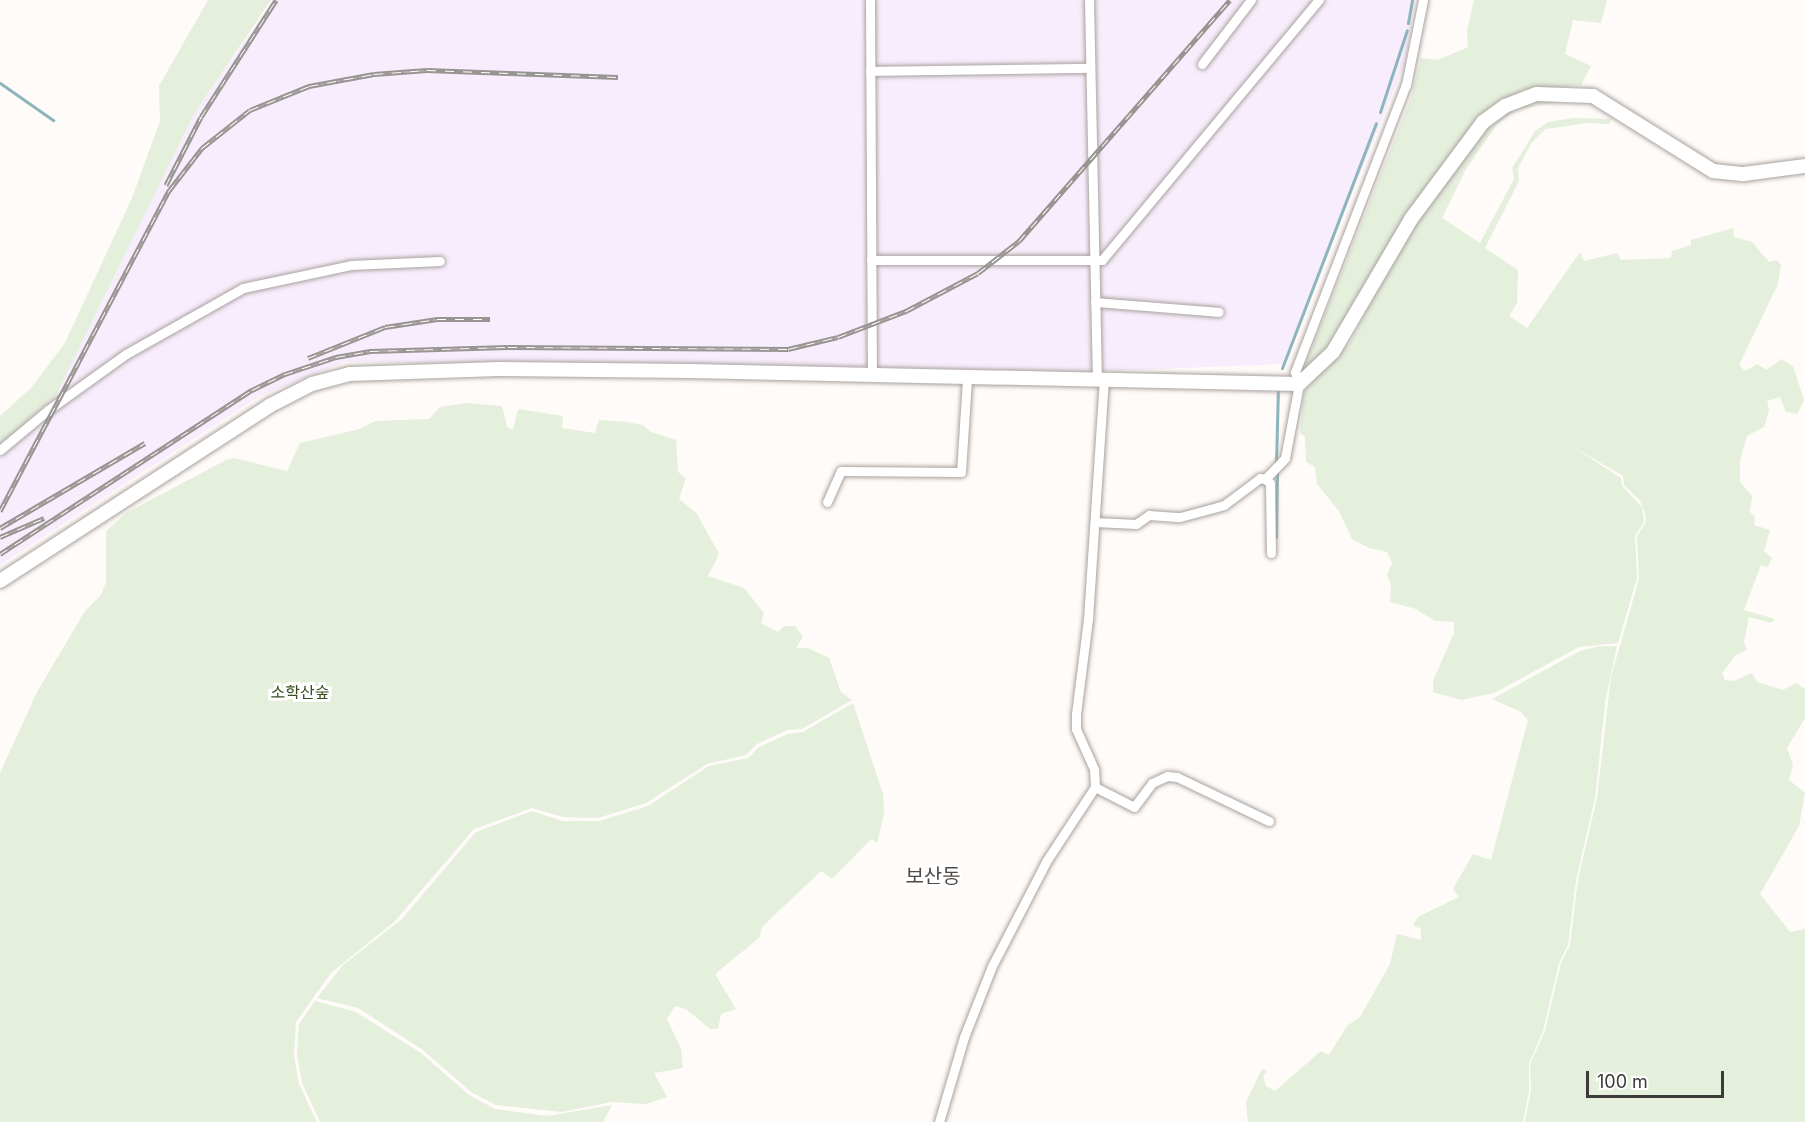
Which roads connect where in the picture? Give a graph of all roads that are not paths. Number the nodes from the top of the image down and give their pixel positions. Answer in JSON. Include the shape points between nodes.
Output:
{"nodes":[{"id":1,"x":870,"y":0,"type":"edge"},
{"id":2,"x":1089,"y":0,"type":"edge"},
{"id":3,"x":1251,"y":0,"type":"edge"},
{"id":4,"x":1320,"y":0,"type":"edge"},
{"id":5,"x":1423,"y":0,"type":"edge"},
{"id":6,"x":1202,"y":64,"type":"dead end"},
{"id":7,"x":1090,"y":68,"type":"junction"},
{"id":8,"x":870,"y":70,"type":"junction"},
{"id":9,"x":1805,"y":166,"type":"edge"},
{"id":10,"x":871,"y":260,"type":"junction"},
{"id":11,"x":440,"y":261,"type":"dead end"},
{"id":12,"x":1095,"y":262,"type":"junction"},
{"id":13,"x":1095,"y":302,"type":"junction"},
{"id":14,"x":1219,"y":312,"type":"dead end"},
{"id":15,"x":872,"y":375,"type":"junction"},
{"id":16,"x":967,"y":378,"type":"junction"},
{"id":17,"x":1100,"y":378,"type":"junction"},
{"id":18,"x":1299,"y":384,"type":"junction"},
{"id":19,"x":0,"y":450,"type":"edge"},
{"id":20,"x":1265,"y":479,"type":"junction"},
{"id":21,"x":827,"y":502,"type":"dead end"},
{"id":22,"x":1095,"y":522,"type":"junction"},
{"id":23,"x":1270,"y":553,"type":"dead end"},
{"id":24,"x":0,"y":581,"type":"edge"},
{"id":25,"x":1095,"y":787,"type":"junction"},
{"id":26,"x":1269,"y":821,"type":"dead end"},
{"id":27,"x":939,"y":1122,"type":"edge"}],
"edges":[{"from":1,"to":8,"type":"street"},
{"from":2,"to":7,"type":"street"},
{"from":3,"to":6,"type":"street"},
{"from":4,"to":12,"type":"street","via":[[1112,250]]},
{"from":5,"to":18,"type":"street","via":[[1406,85],[1295,372]]},
{"from":7,"to":8,"type":"street"},
{"from":7,"to":12,"type":"street"},
{"from":8,"to":10,"type":"street"},
{"from":9,"to":18,"type":"street","via":[[1744,174],[1713,171],[1593,96],[1537,94],[1505,106],[1483,122],[1417,210],[1333,352]]},
{"from":10,"to":12,"type":"street"},
{"from":10,"to":15,"type":"street"},
{"from":11,"to":19,"type":"street","via":[[351,265],[243,288],[126,354]]},
{"from":12,"to":13,"type":"street"},
{"from":13,"to":14,"type":"street"},
{"from":13,"to":17,"type":"street"},
{"from":15,"to":16,"type":"street"},
{"from":15,"to":24,"type":"street","via":[[499,369],[372,372],[332,378],[269,406]]},
{"from":16,"to":17,"type":"street"},
{"from":16,"to":21,"type":"street","via":[[961,472],[841,471]]},
{"from":17,"to":18,"type":"street"},
{"from":17,"to":22,"type":"street"},
{"from":18,"to":20,"type":"street","via":[[1285,459]]},
{"from":20,"to":22,"type":"street","via":[[1260,478],[1224,505],[1180,517],[1149,515],[1136,524]]},
{"from":20,"to":23,"type":"street","via":[[1270,483]]},
{"from":22,"to":25,"type":"street","via":[[1076,729],[1094,769]]},
{"from":25,"to":26,"type":"street","via":[[1134,807],[1152,783],[1167,776],[1177,777]]},
{"from":25,"to":27,"type":"street","via":[[1047,860],[992,966],[964,1037]]}]}
